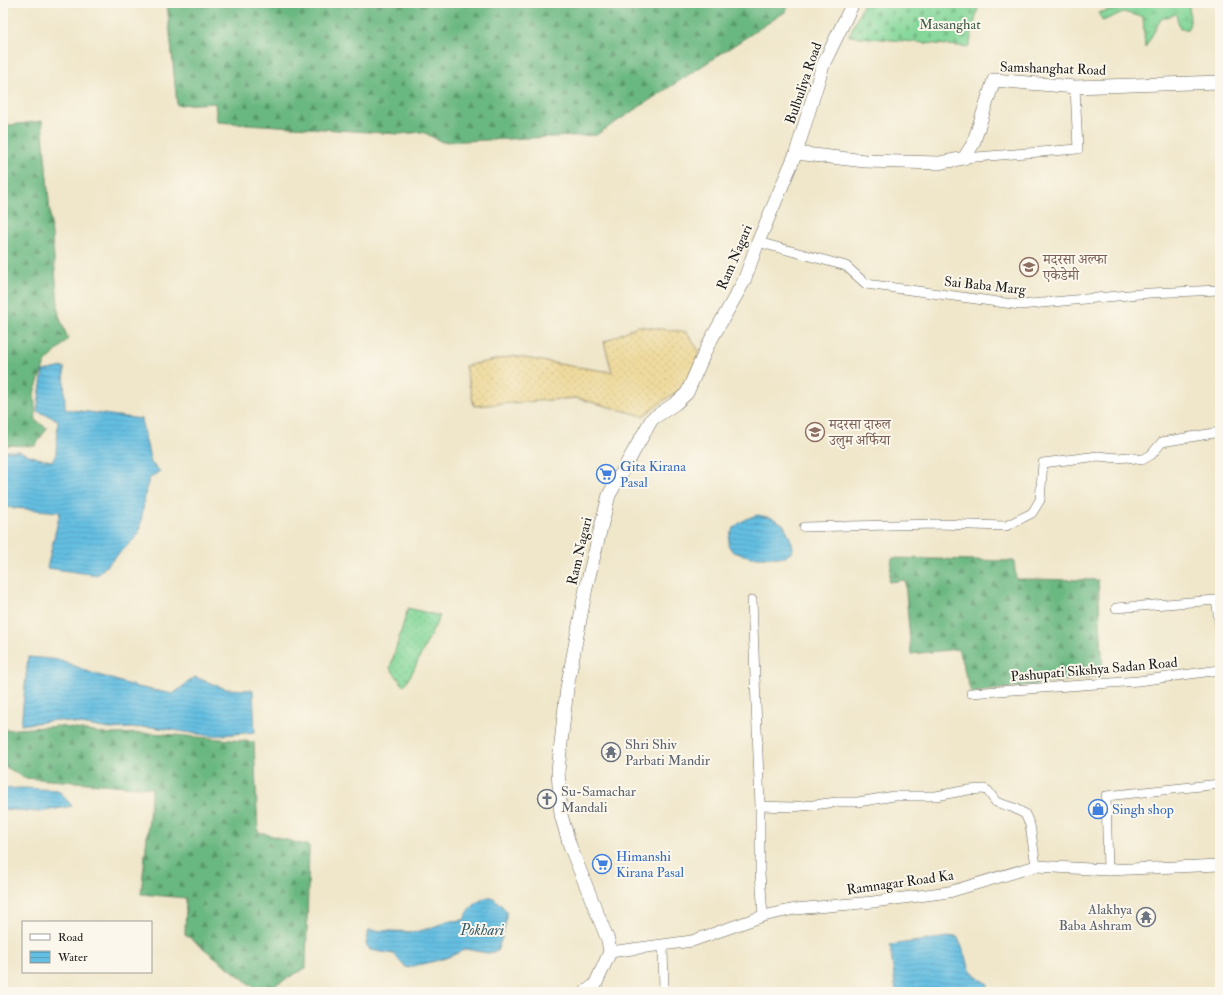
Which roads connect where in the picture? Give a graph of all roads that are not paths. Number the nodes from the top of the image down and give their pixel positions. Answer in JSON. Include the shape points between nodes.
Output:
{"nodes":[{"id":1,"x":853,"y":3,"type":"edge"},
{"id":2,"x":1220,"y":82,"type":"edge"},
{"id":3,"x":1075,"y":87,"type":"junction"},
{"id":4,"x":796,"y":153,"type":"junction"},
{"id":5,"x":964,"y":158,"type":"junction"},
{"id":6,"x":758,"y":242,"type":"junction"},
{"id":7,"x":1220,"y":290,"type":"edge"},
{"id":8,"x":1220,"y":432,"type":"edge"},
{"id":9,"x":804,"y":527,"type":"dead end"},
{"id":10,"x":752,"y":600,"type":"dead end"},
{"id":11,"x":1116,"y":608,"type":"dead end"},
{"id":12,"x":1220,"y":627,"type":"edge"},
{"id":13,"x":1220,"y":670,"type":"edge"},
{"id":14,"x":971,"y":693,"type":"dead end"},
{"id":15,"x":1220,"y":784,"type":"edge"},
{"id":16,"x":760,"y":806,"type":"junction"},
{"id":17,"x":1220,"y":865,"type":"edge"},
{"id":18,"x":1036,"y":866,"type":"junction"},
{"id":19,"x":1108,"y":870,"type":"junction"},
{"id":20,"x":763,"y":916,"type":"junction"},
{"id":21,"x":663,"y":946,"type":"junction"},
{"id":22,"x":610,"y":952,"type":"junction"},
{"id":23,"x":586,"y":992,"type":"edge"},
{"id":24,"x":664,"y":992,"type":"edge"}],
"edges":[{"from":1,"to":4,"type":"main road","name":"Bulbuliya Road","via":[[823,65]]},
{"from":2,"to":3,"type":"main road","name":"Samshanghat Road"},
{"from":3,"to":5,"type":"main road","name":"Samshanghat Road","via":[[994,80],[973,144]]},
{"from":3,"to":5,"type":"street","via":[[1078,149]]},
{"from":4,"to":5,"type":"main road","via":[[865,161],[939,163]]},
{"from":4,"to":6,"type":"main road","name":"Ram Nagari"},
{"from":6,"to":7,"type":"street","name":"Sai Baba Marg","via":[[846,266],[866,284],[1020,305],[1150,293]]},
{"from":6,"to":22,"type":"main road","name":"Ram Nagari","via":[[744,281],[708,345],[687,393],[652,419],[609,495],[586,588],[567,688],[558,771],[561,815],[570,846],[608,940]]},
{"from":8,"to":9,"type":"street","via":[[1162,442],[1151,455],[1142,460],[1098,456],[1043,463],[1040,500],[1032,513],[1006,526],[936,524]]},
{"from":10,"to":16,"type":"street"},
{"from":11,"to":12,"type":"street","via":[[1216,600]]},
{"from":13,"to":14,"type":"street","name":"Pashupati Sikshya Sadan Road","via":[[1138,681]]},
{"from":15,"to":19,"type":"street","via":[[1106,796]]},
{"from":16,"to":18,"type":"street","via":[[792,807],[984,790],[988,791],[996,802],[1025,814],[1030,826]]},
{"from":16,"to":20,"type":"street"},
{"from":17,"to":19,"type":"street","name":"Ramnagar Road Ka"},
{"from":18,"to":19,"type":"street","name":"Ramnagar Road Ka"},
{"from":18,"to":20,"type":"street","name":"Ramnagar Road Ka","via":[[949,892],[795,909]]},
{"from":20,"to":21,"type":"street","name":"Ramnagar Road Ka","via":[[692,941]]},
{"from":21,"to":22,"type":"street","name":"Ramnagar Road Ka"},
{"from":21,"to":24,"type":"street"},
{"from":22,"to":23,"type":"main road","via":[[595,985]]}]}
